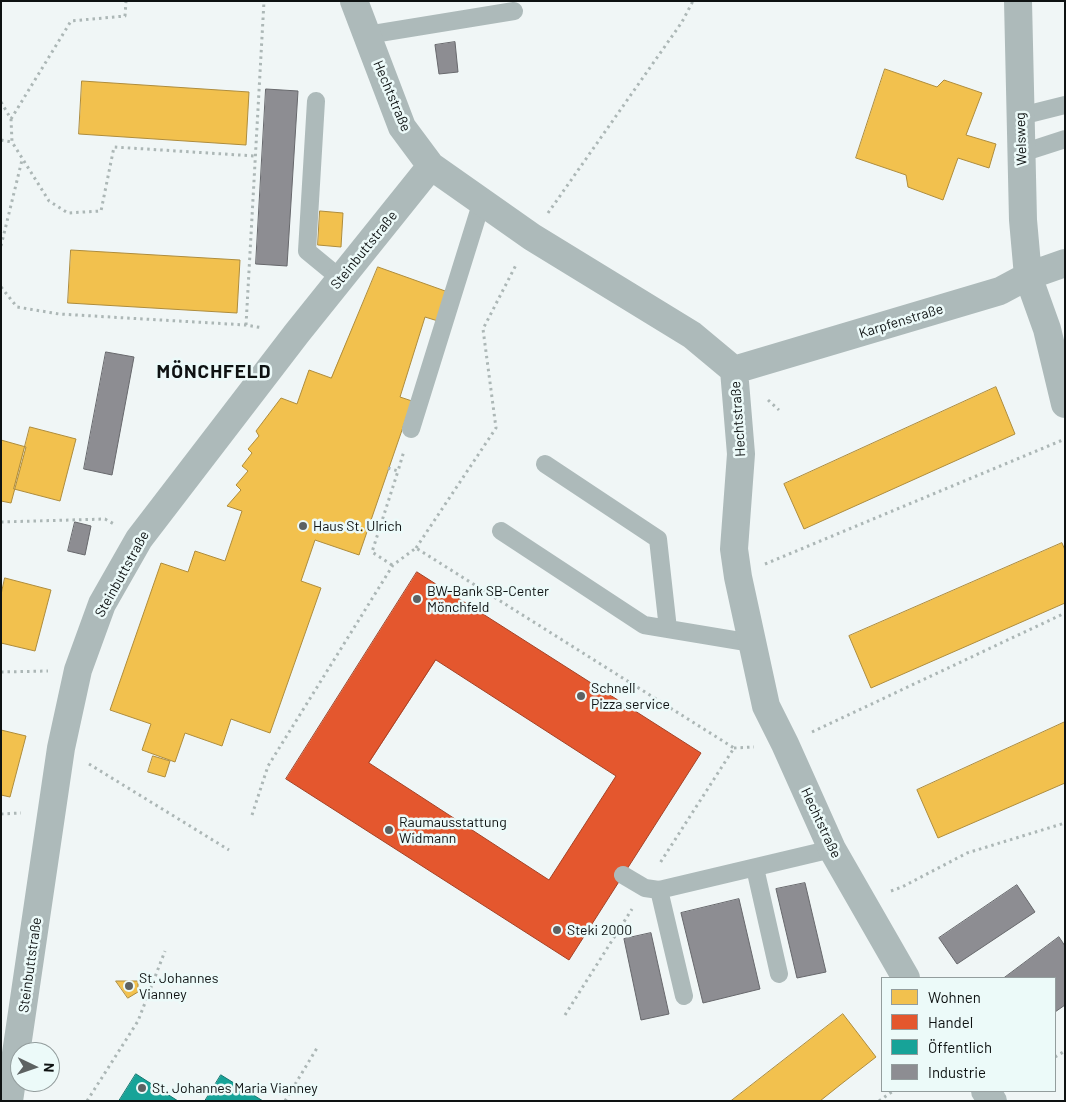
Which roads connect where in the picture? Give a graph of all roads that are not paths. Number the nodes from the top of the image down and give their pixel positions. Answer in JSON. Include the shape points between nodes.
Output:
{"nodes":[{"id":1,"x":354,"y":1,"type":"edge"},
{"id":2,"x":1018,"y":1,"type":"edge"},
{"id":3,"x":514,"y":11,"type":"dead end"},
{"id":4,"x":367,"y":35,"type":"junction"},
{"id":5,"x":316,"y":101,"type":"dead end"},
{"id":6,"x":1065,"y":105,"type":"edge"},
{"id":7,"x":1021,"y":116,"type":"junction"},
{"id":8,"x":1065,"y":140,"type":"edge"},
{"id":9,"x":1022,"y":153,"type":"junction"},
{"id":10,"x":431,"y":166,"type":"junction"},
{"id":11,"x":482,"y":201,"type":"junction"},
{"id":12,"x":1065,"y":263,"type":"edge"},
{"id":13,"x":1028,"y":276,"type":"junction"},
{"id":14,"x":341,"y":279,"type":"junction"},
{"id":15,"x":734,"y":370,"type":"junction"},
{"id":16,"x":1065,"y":404,"type":"edge"},
{"id":17,"x":412,"y":429,"type":"dead end"},
{"id":18,"x":545,"y":464,"type":"dead end"},
{"id":19,"x":501,"y":531,"type":"dead end"},
{"id":20,"x":668,"y":629,"type":"junction"},
{"id":21,"x":752,"y":643,"type":"junction"},
{"id":22,"x":832,"y":849,"type":"junction"},
{"id":23,"x":755,"y":868,"type":"junction"},
{"id":24,"x":623,"y":874,"type":"dead end"},
{"id":25,"x":652,"y":889,"type":"junction"},
{"id":26,"x":779,"y":974,"type":"dead end"},
{"id":27,"x":905,"y":977,"type":"edge"},
{"id":28,"x":684,"y":996,"type":"dead end"},
{"id":29,"x":9,"y":1101,"type":"edge"}],
"edges":[{"from":1,"to":4,"type":"street","name":"Hechtstraße"},
{"from":2,"to":7,"type":"street","name":"Welsweg"},
{"from":3,"to":4,"type":"lane"},
{"from":4,"to":10,"type":"street","name":"Hechtstraße","via":[[402,127]]},
{"from":5,"to":14,"type":"lane","via":[[307,251]]},
{"from":6,"to":7,"type":"lane"},
{"from":7,"to":9,"type":"street","name":"Welsweg"},
{"from":8,"to":9,"type":"lane"},
{"from":9,"to":13,"type":"street","name":"Welsweg"},
{"from":10,"to":11,"type":"street","name":"Hechtstraße"},
{"from":10,"to":14,"type":"street","name":"Steinbuttstraße"},
{"from":11,"to":15,"type":"street","name":"Hechtstraße","via":[[532,236],[692,335]]},
{"from":11,"to":17,"type":"lane"},
{"from":12,"to":13,"type":"street","name":"Karpfenstraße"},
{"from":13,"to":15,"type":"street","name":"Karpfenstraße","via":[[1000,291]]},
{"from":13,"to":16,"type":"street","name":"Welsweg","via":[[1046,329]]},
{"from":14,"to":29,"type":"street","name":"Steinbuttstraße","via":[[139,540],[102,604],[78,670],[61,748]]},
{"from":15,"to":21,"type":"street","name":"Hechtstraße","via":[[741,454],[734,549]]},
{"from":18,"to":20,"type":"lane","via":[[658,539]]},
{"from":19,"to":20,"type":"lane","via":[[644,625]]},
{"from":20,"to":21,"type":"lane"},
{"from":21,"to":22,"type":"street","name":"Hechtstraße","via":[[766,706]]},
{"from":22,"to":23,"type":"lane"},
{"from":22,"to":27,"type":"street","name":"Hechtstraße"},
{"from":23,"to":25,"type":"lane"},
{"from":23,"to":26,"type":"lane"},
{"from":24,"to":25,"type":"lane"},
{"from":25,"to":28,"type":"lane"}]}
